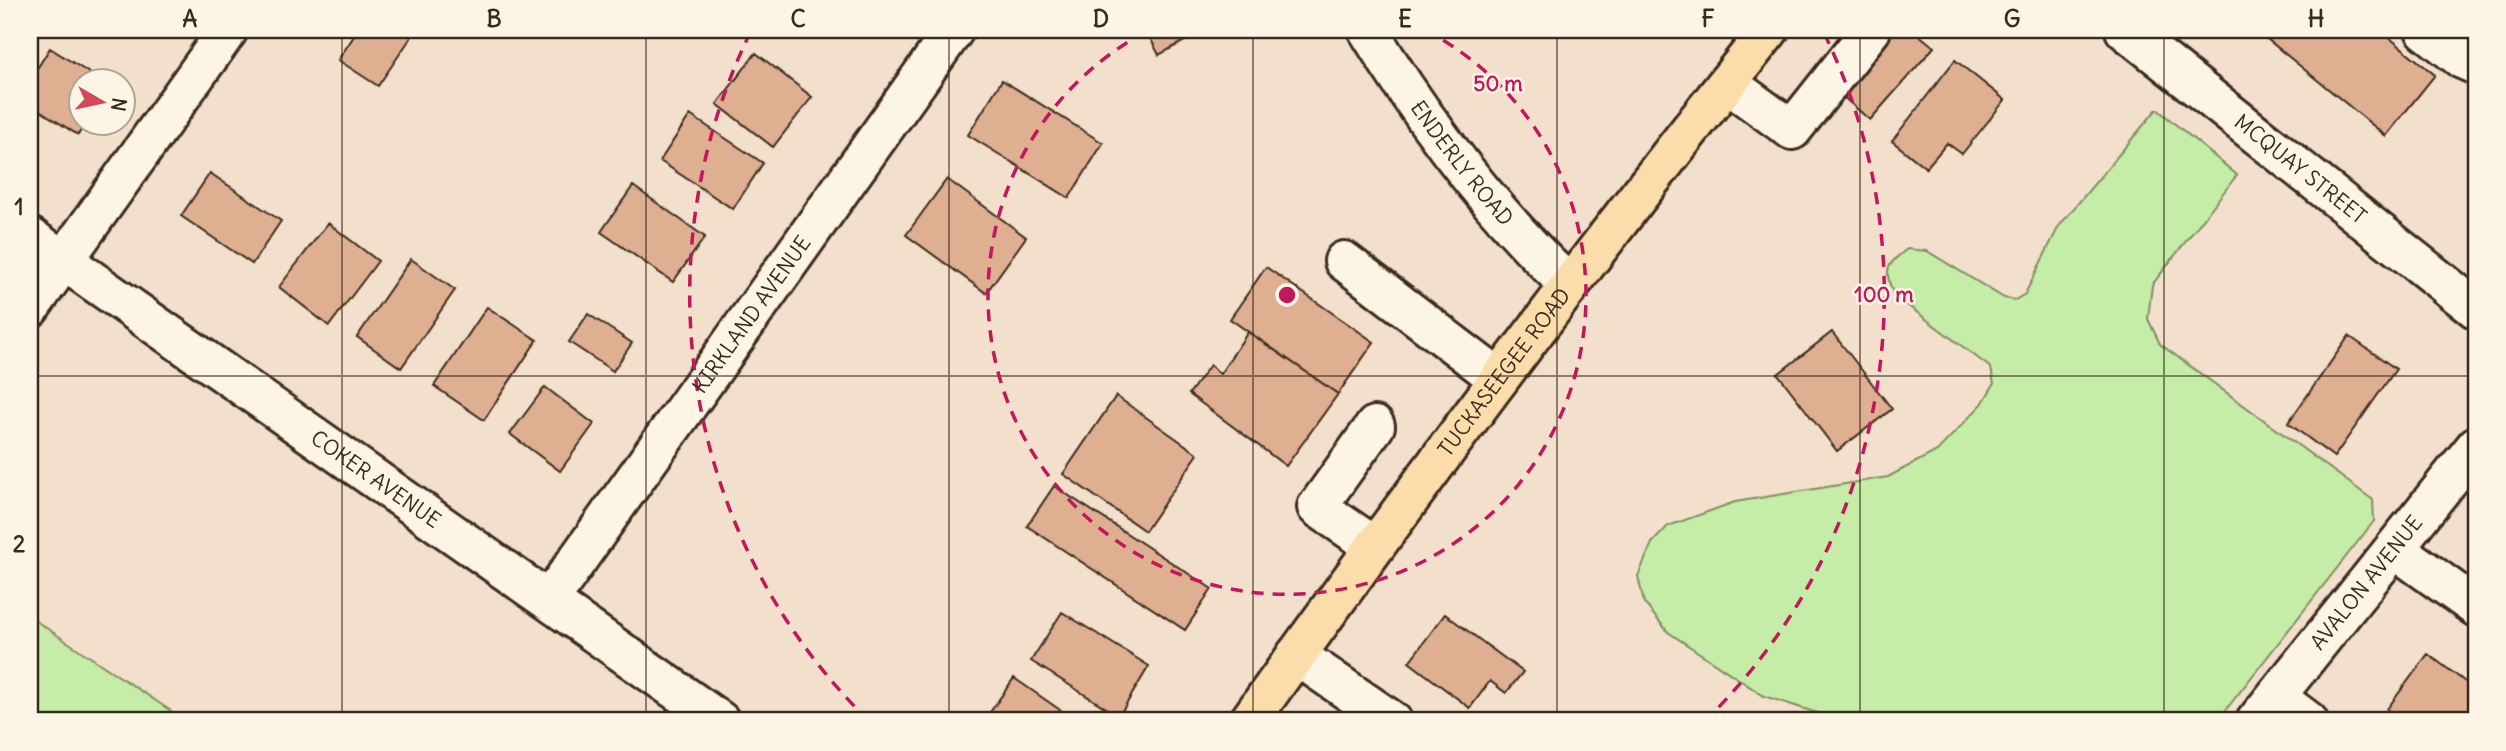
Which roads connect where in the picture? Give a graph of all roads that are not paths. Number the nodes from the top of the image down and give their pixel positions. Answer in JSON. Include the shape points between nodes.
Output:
{"nodes":[{"id":1,"x":228,"y":30,"type":"edge"},
{"id":2,"x":954,"y":30,"type":"edge"},
{"id":3,"x":1368,"y":30,"type":"edge"},
{"id":4,"x":1769,"y":30,"type":"edge"},
{"id":5,"x":1871,"y":30,"type":"edge"},
{"id":6,"x":2125,"y":30,"type":"edge"},
{"id":7,"x":2425,"y":30,"type":"edge"},
{"id":8,"x":2476,"y":65,"type":"edge"},
{"id":9,"x":1727,"y":83,"type":"junction"},
{"id":10,"x":30,"y":237,"type":"edge"},
{"id":11,"x":63,"y":261,"type":"junction"},
{"id":12,"x":1344,"y":261,"type":"dead end"},
{"id":13,"x":1569,"y":285,"type":"junction"},
{"id":14,"x":30,"y":307,"type":"edge"},
{"id":15,"x":2476,"y":309,"type":"edge"},
{"id":16,"x":1499,"y":379,"type":"junction"},
{"id":17,"x":1375,"y":426,"type":"dead end"},
{"id":18,"x":2476,"y":446,"type":"edge"},
{"id":19,"x":1374,"y":546,"type":"junction"},
{"id":20,"x":2395,"y":549,"type":"junction"},
{"id":21,"x":549,"y":600,"type":"junction"},
{"id":22,"x":2476,"y":607,"type":"edge"},
{"id":23,"x":1296,"y":655,"type":"junction"},
{"id":24,"x":2266,"y":709,"type":"edge"},
{"id":25,"x":720,"y":721,"type":"edge"},
{"id":26,"x":1249,"y":721,"type":"edge"},
{"id":27,"x":1392,"y":721,"type":"edge"},
{"id":28,"x":2308,"y":721,"type":"edge"}],
"edges":[{"from":1,"to":11,"type":"street"},
{"from":2,"to":21,"type":"street","name":"KIRKLAND AVENUE"},
{"from":3,"to":13,"type":"street","name":"ENDERLY ROAD","via":[[1410,99],[1532,250]]},
{"from":4,"to":9,"type":"main road","name":"TUCKASEEGEE ROAD"},
{"from":5,"to":9,"type":"street","via":[[1792,130]]},
{"from":6,"to":15,"type":"street","name":"MCQUAY STREET"},
{"from":7,"to":8,"type":"street"},
{"from":9,"to":13,"type":"main road","name":"TUCKASEEGEE ROAD"},
{"from":10,"to":11,"type":"street","name":"COKER AVENUE"},
{"from":11,"to":14,"type":"street"},
{"from":11,"to":21,"type":"street","name":"COKER AVENUE"},
{"from":12,"to":16,"type":"street"},
{"from":13,"to":16,"type":"main road","name":"TUCKASEEGEE ROAD"},
{"from":16,"to":19,"type":"main road","name":"TUCKASEEGEE ROAD"},
{"from":17,"to":19,"type":"street","via":[[1317,507]]},
{"from":18,"to":20,"type":"street","name":"AVALON AVENUE"},
{"from":19,"to":23,"type":"main road","name":"TUCKASEEGEE ROAD"},
{"from":20,"to":22,"type":"street"},
{"from":20,"to":24,"type":"street","name":"AVALON AVENUE"},
{"from":21,"to":25,"type":"street","name":"COKER AVENUE"},
{"from":23,"to":26,"type":"main road","name":"TUCKASEEGEE ROAD"},
{"from":23,"to":27,"type":"street"},
{"from":24,"to":28,"type":"street"}]}
